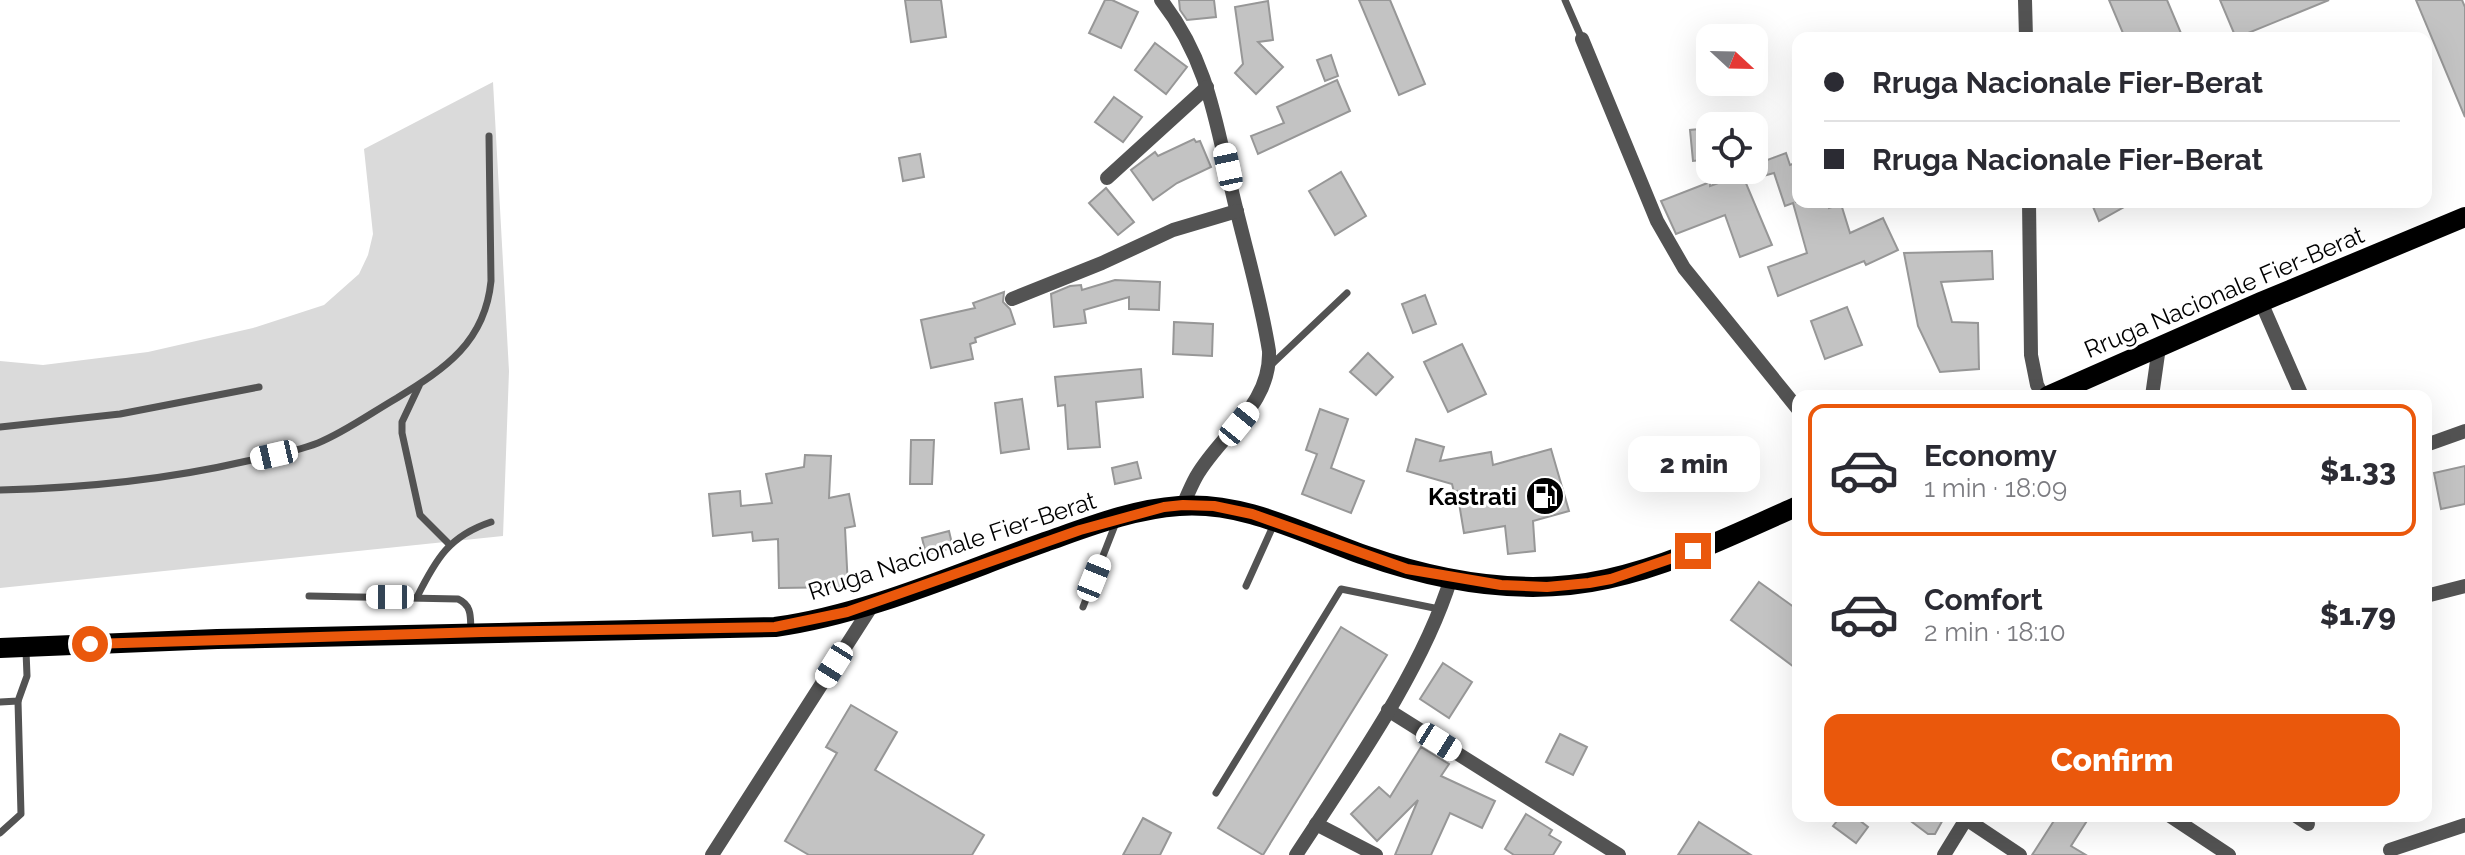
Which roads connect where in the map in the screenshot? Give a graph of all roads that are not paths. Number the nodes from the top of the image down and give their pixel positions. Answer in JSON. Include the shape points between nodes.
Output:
{"nodes":[{"id":1,"x":1161,"y":0,"type":"edge"},
{"id":2,"x":1565,"y":0,"type":"edge"},
{"id":3,"x":2025,"y":0,"type":"edge"},
{"id":4,"x":2026,"y":32,"type":"edge"},
{"id":5,"x":1582,"y":39,"type":"joint"},
{"id":6,"x":1207,"y":87,"type":"junction"},
{"id":7,"x":489,"y":136,"type":"dead end"},
{"id":8,"x":1107,"y":178,"type":"dead end"},
{"id":9,"x":2029,"y":208,"type":"edge"},
{"id":10,"x":1237,"y":211,"type":"junction"},
{"id":11,"x":2465,"y":217,"type":"edge"},
{"id":12,"x":1347,"y":293,"type":"dead end"},
{"id":13,"x":1012,"y":299,"type":"dead end"},
{"id":14,"x":2261,"y":302,"type":"junction"},
{"id":15,"x":2159,"y":347,"type":"junction"},
{"id":16,"x":1270,"y":366,"type":"junction"},
{"id":17,"x":420,"y":384,"type":"junction"},
{"id":18,"x":259,"y":387,"type":"dead end"},
{"id":19,"x":2041,"y":390,"type":"edge"},
{"id":20,"x":2060,"y":390,"type":"edge"},
{"id":21,"x":2153,"y":390,"type":"edge"},
{"id":22,"x":2299,"y":390,"type":"edge"},
{"id":23,"x":1792,"y":402,"type":"edge"},
{"id":24,"x":0,"y":427,"type":"edge"},
{"id":25,"x":2465,"y":431,"type":"edge"},
{"id":26,"x":2432,"y":443,"type":"edge"},
{"id":27,"x":0,"y":490,"type":"edge"},
{"id":28,"x":1183,"y":505,"type":"junction"},
{"id":29,"x":1792,"y":509,"type":"edge"},
{"id":30,"x":1118,"y":518,"type":"junction"},
{"id":31,"x":491,"y":522,"type":"dead end"},
{"id":32,"x":1275,"y":522,"type":"junction"},
{"id":33,"x":449,"y":544,"type":"junction"},
{"id":34,"x":1451,"y":578,"type":"junction"},
{"id":35,"x":1246,"y":586,"type":"dead end"},
{"id":36,"x":2465,"y":586,"type":"edge"},
{"id":37,"x":2432,"y":594,"type":"edge"},
{"id":38,"x":309,"y":596,"type":"dead end"},
{"id":39,"x":417,"y":597,"type":"junction"},
{"id":40,"x":873,"y":604,"type":"junction"},
{"id":41,"x":1083,"y":607,"type":"dead end"},
{"id":42,"x":1441,"y":610,"type":"junction"},
{"id":43,"x":471,"y":632,"type":"junction"},
{"id":44,"x":26,"y":647,"type":"junction"},
{"id":45,"x":0,"y":648,"type":"edge"},
{"id":46,"x":18,"y":701,"type":"junction"},
{"id":47,"x":0,"y":702,"type":"edge"},
{"id":48,"x":1388,"y":710,"type":"junction"},
{"id":49,"x":1216,"y":793,"type":"dead end"},
{"id":50,"x":1965,"y":822,"type":"edge"},
{"id":51,"x":1973,"y":822,"type":"edge"},
{"id":52,"x":2179,"y":822,"type":"edge"},
{"id":53,"x":1316,"y":824,"type":"junction"},
{"id":54,"x":2465,"y":825,"type":"edge"},
{"id":55,"x":0,"y":833,"type":"edge"},
{"id":56,"x":2390,"y":850,"type":"dead end"},
{"id":57,"x":712,"y":855,"type":"edge"},
{"id":58,"x":1296,"y":855,"type":"edge"},
{"id":59,"x":1376,"y":855,"type":"edge"},
{"id":60,"x":1619,"y":855,"type":"edge"},
{"id":61,"x":1944,"y":855,"type":"edge"},
{"id":62,"x":2020,"y":855,"type":"edge"},
{"id":63,"x":2229,"y":855,"type":"edge"}],
"edges":[{"from":1,"to":6,"type":"street","via":[[1186,36]]},
{"from":2,"to":5,"type":"lane"},
{"from":3,"to":4,"type":"street"},
{"from":5,"to":23,"type":"street","via":[[1669,243]]},
{"from":6,"to":8,"type":"street"},
{"from":6,"to":10,"type":"street"},
{"from":7,"to":17,"type":"lane","via":[[489,302],[468,344]]},
{"from":9,"to":19,"type":"street","via":[[2031,355]]},
{"from":10,"to":13,"type":"street","via":[[1173,230]]},
{"from":10,"to":16,"type":"street"},
{"from":11,"to":14,"type":"main road","name":"Rruga Nacionale Fier-Berat"},
{"from":12,"to":16,"type":"lane"},
{"from":14,"to":15,"type":"main road","name":"Rruga Nacionale Fier-Berat"},
{"from":14,"to":22,"type":"street"},
{"from":15,"to":20,"type":"main road","name":"Rruga Nacionale Fier-Berat"},
{"from":15,"to":21,"type":"street"},
{"from":16,"to":28,"type":"street","via":[[1262,391],[1196,476]]},
{"from":17,"to":27,"type":"lane","via":[[319,443],[295,451],[156,480]]},
{"from":17,"to":33,"type":"lane","via":[[402,433],[420,515]]},
{"from":18,"to":24,"type":"lane","via":[[120,414]]},
{"from":25,"to":26,"type":"street"},
{"from":28,"to":30,"type":"main road","name":"Rruga Nacionale Fier-Berat"},
{"from":28,"to":32,"type":"main road","name":"Rruga Nacionale Fier-Berat","via":[[1229,509]]},
{"from":29,"to":34,"type":"main road","name":"Rruga Nacionale Fier-Berat","via":[[1611,579],[1547,587]]},
{"from":30,"to":40,"type":"main road","name":"Rruga Nacionale Fier-Berat"},
{"from":30,"to":41,"type":"lane"},
{"from":31,"to":33,"type":"lane"},
{"from":32,"to":34,"type":"main road","name":"Rruga Nacionale Fier-Berat","via":[[1407,569]]},
{"from":32,"to":35,"type":"lane"},
{"from":33,"to":39,"type":"lane"},
{"from":34,"to":42,"type":"street"},
{"from":36,"to":37,"type":"street"},
{"from":38,"to":39,"type":"lane"},
{"from":39,"to":43,"type":"lane","via":[[466,603]]},
{"from":40,"to":43,"type":"main road","name":"Rruga Nacionale Fier-Berat","via":[[798,624],[750,629]]},
{"from":40,"to":57,"type":"street"},
{"from":42,"to":48,"type":"street"},
{"from":42,"to":49,"type":"lane","via":[[1341,589]]},
{"from":43,"to":44,"type":"main road","name":"Rruga Nacionale Fier-Berat"},
{"from":44,"to":45,"type":"main road","name":"Rruga Nacionale Fier-Berat"},
{"from":44,"to":46,"type":"lane","via":[[27,676]]},
{"from":46,"to":47,"type":"lane"},
{"from":46,"to":55,"type":"lane","via":[[21,814]]},
{"from":48,"to":53,"type":"street"},
{"from":48,"to":60,"type":"street"},
{"from":50,"to":61,"type":"street"},
{"from":51,"to":62,"type":"street"},
{"from":52,"to":63,"type":"street"},
{"from":53,"to":58,"type":"street"},
{"from":53,"to":59,"type":"street"},
{"from":54,"to":56,"type":"street"}]}
